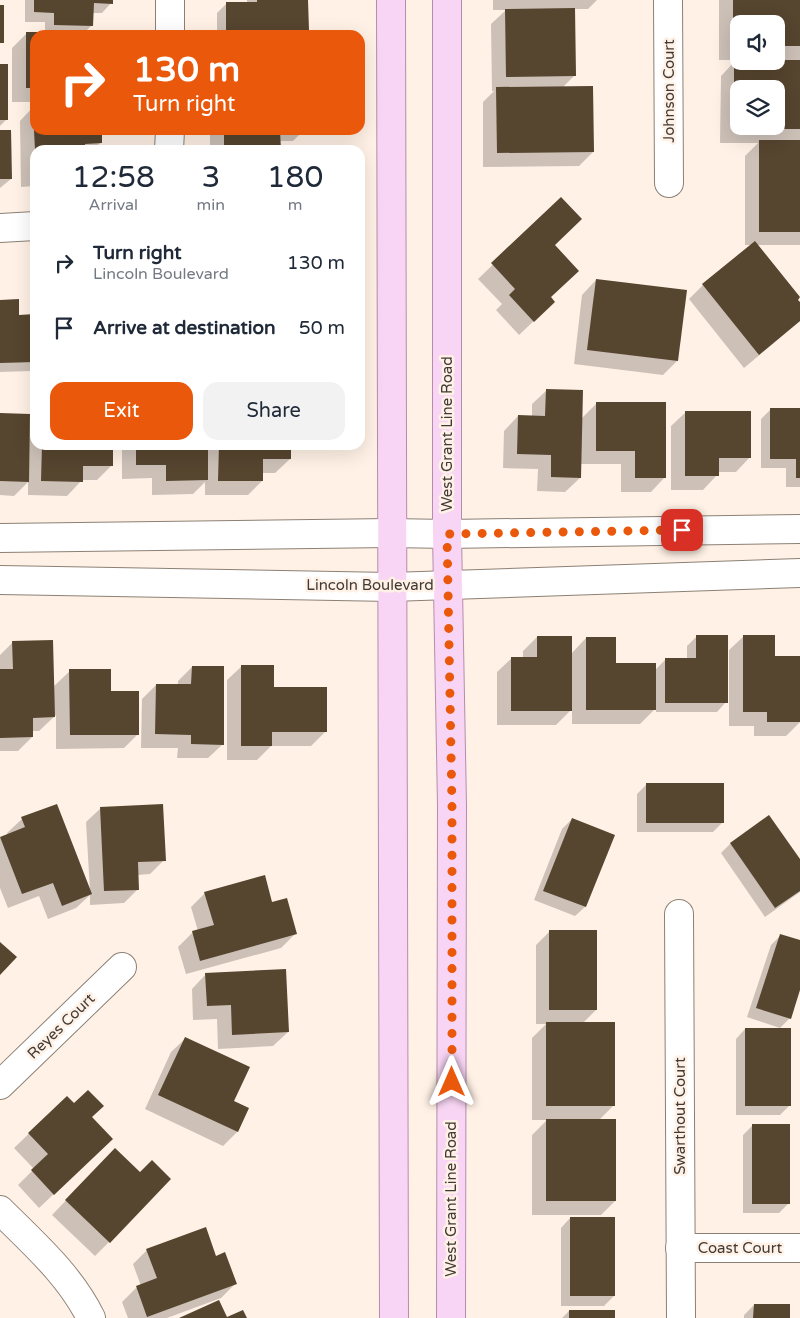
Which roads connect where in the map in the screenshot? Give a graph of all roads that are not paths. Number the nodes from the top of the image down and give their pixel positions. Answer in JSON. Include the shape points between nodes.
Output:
{"nodes":[{"id":1,"x":170,"y":0,"type":"edge"},
{"id":2,"x":391,"y":0,"type":"edge"},
{"id":3,"x":446,"y":0,"type":"edge"},
{"id":4,"x":668,"y":0,"type":"edge"},
{"id":5,"x":170,"y":30,"type":"edge"},
{"id":6,"x":669,"y":183,"type":"dead end"},
{"id":7,"x":30,"y":226,"type":"edge"},
{"id":8,"x":0,"y":228,"type":"edge"},
{"id":9,"x":800,"y":528,"type":"edge"},
{"id":10,"x":391,"y":533,"type":"junction"},
{"id":11,"x":447,"y":534,"type":"junction"},
{"id":12,"x":0,"y":538,"type":"edge"},
{"id":13,"x":800,"y":573,"type":"edge"},
{"id":14,"x":0,"y":580,"type":"edge"},
{"id":15,"x":448,"y":584,"type":"junction"},
{"id":16,"x":391,"y":587,"type":"junction"},
{"id":17,"x":679,"y":914,"type":"dead end"},
{"id":18,"x":122,"y":967,"type":"dead end"},
{"id":19,"x":0,"y":1085,"type":"edge"},
{"id":20,"x":0,"y":1210,"type":"edge"},
{"id":21,"x":680,"y":1248,"type":"junction"},
{"id":22,"x":800,"y":1248,"type":"edge"},
{"id":23,"x":91,"y":1318,"type":"edge"},
{"id":24,"x":394,"y":1318,"type":"edge"},
{"id":25,"x":451,"y":1318,"type":"edge"},
{"id":26,"x":681,"y":1318,"type":"edge"}],
"edges":[{"from":1,"to":5,"type":"street"},
{"from":2,"to":10,"type":"main road"},
{"from":3,"to":11,"type":"main road","name":"West Grant Line Road"},
{"from":4,"to":6,"type":"street","name":"Johnson Court"},
{"from":7,"to":8,"type":"street"},
{"from":9,"to":11,"type":"street"},
{"from":10,"to":11,"type":"street"},
{"from":10,"to":12,"type":"street"},
{"from":10,"to":16,"type":"main road"},
{"from":11,"to":15,"type":"main road","name":"West Grant Line Road"},
{"from":13,"to":15,"type":"street","name":"Lincoln Boulevard"},
{"from":14,"to":16,"type":"street","name":"Lincoln Boulevard"},
{"from":15,"to":16,"type":"street","name":"Lincoln Boulevard"},
{"from":15,"to":25,"type":"main road","name":"West Grant Line Road","via":[[452,806]]},
{"from":16,"to":24,"type":"main road"},
{"from":17,"to":21,"type":"street","name":"Swarthout Court"},
{"from":18,"to":19,"type":"street","name":"Reyes Court"},
{"from":20,"to":23,"type":"street","via":[[56,1266]]},
{"from":21,"to":22,"type":"street","name":"Coast Court"},
{"from":21,"to":26,"type":"street","name":"Swarthout Court"}]}
